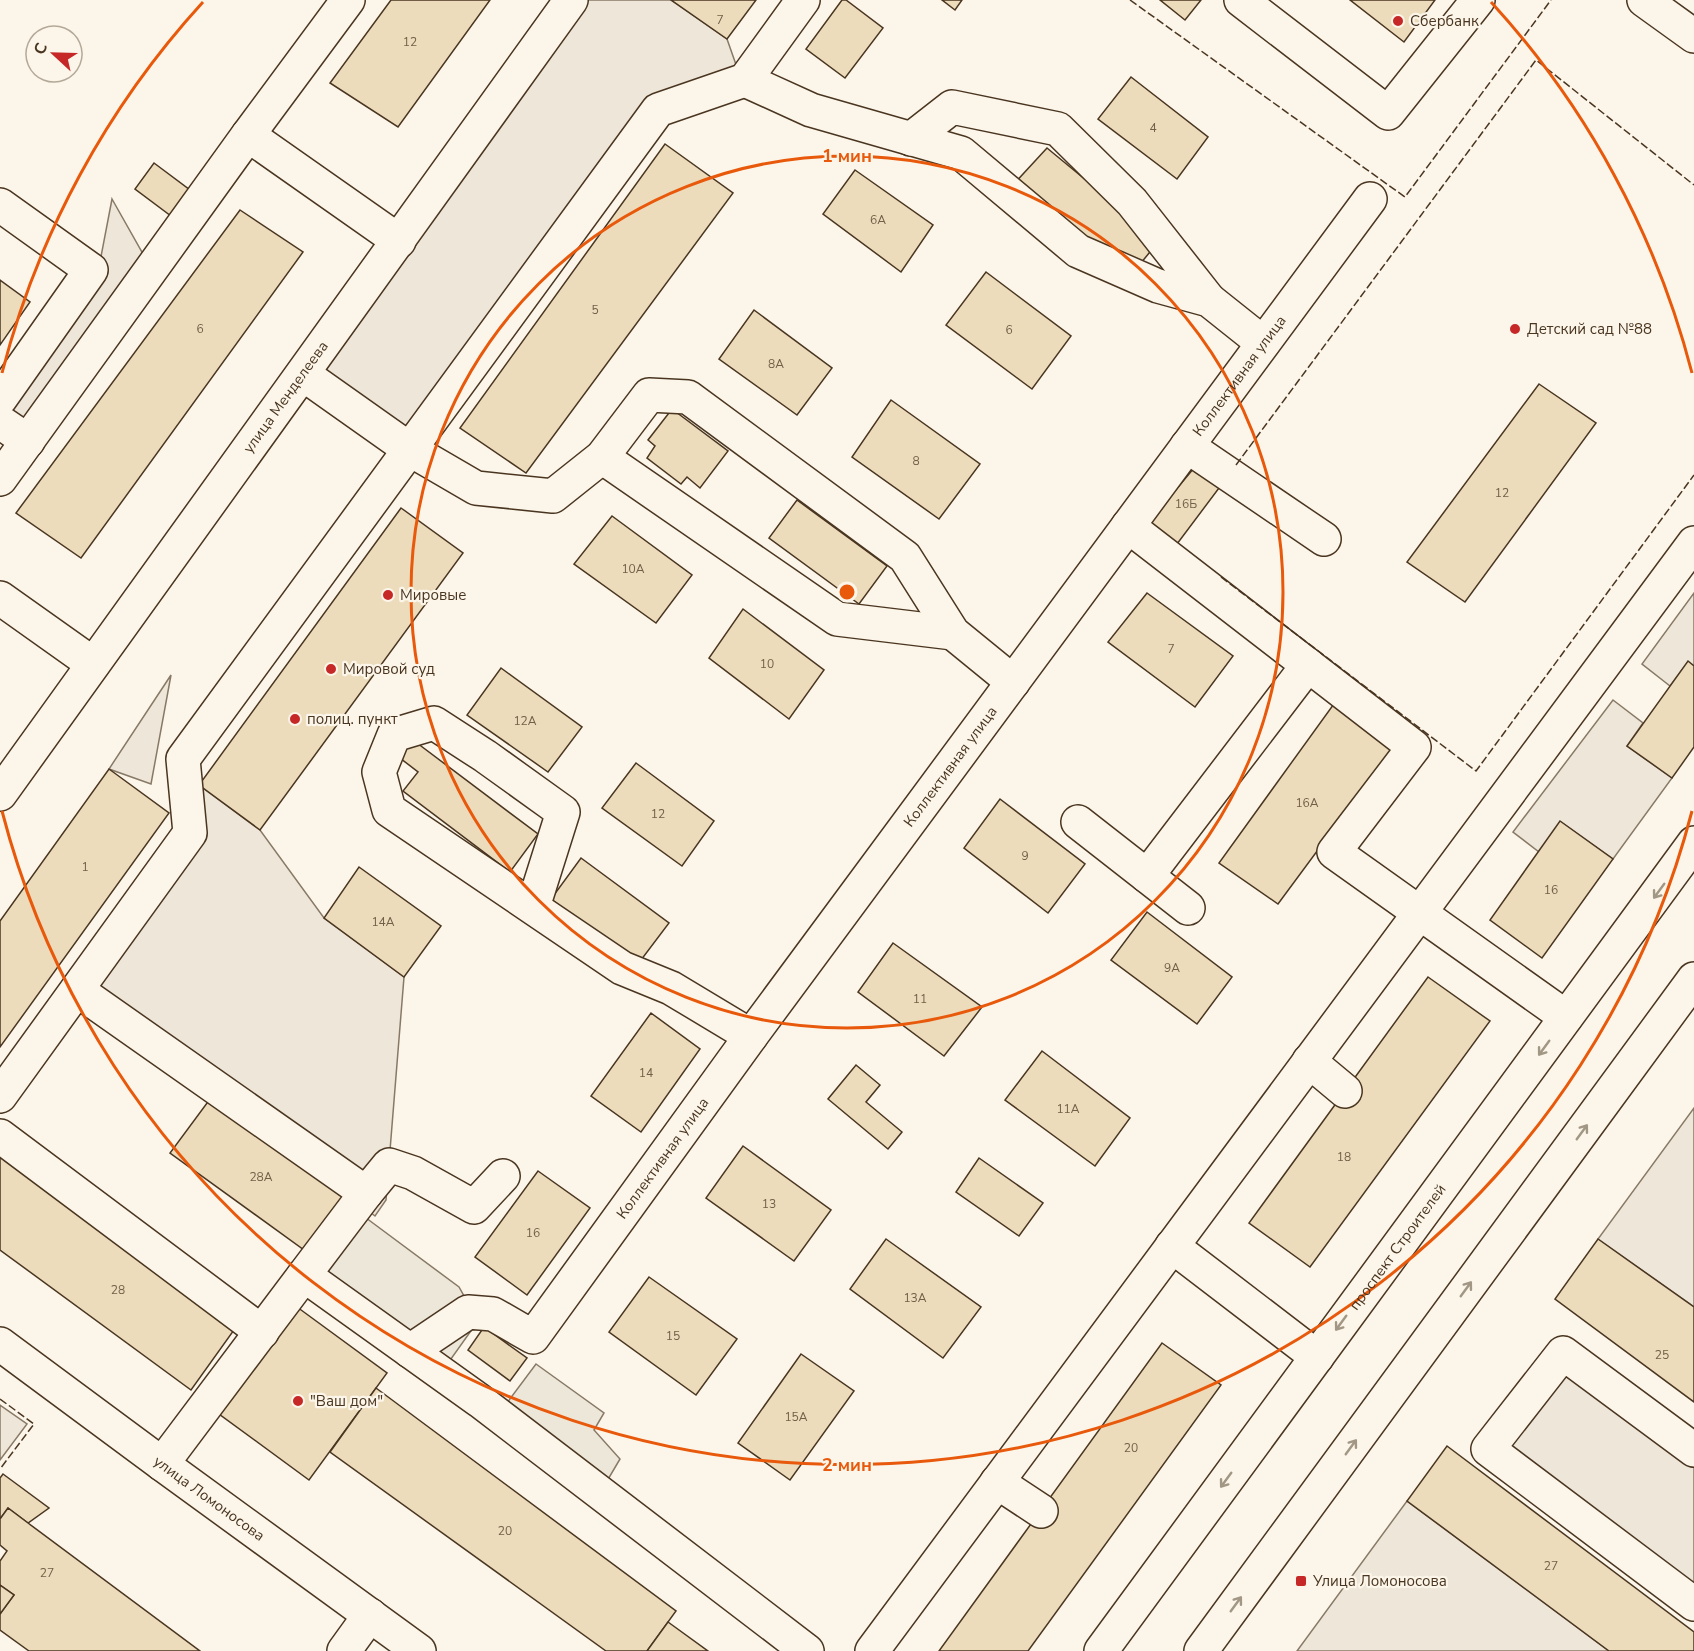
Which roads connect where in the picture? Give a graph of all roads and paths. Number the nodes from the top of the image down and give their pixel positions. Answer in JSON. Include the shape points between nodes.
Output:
{"nodes":[{"id":1,"x":348,"y":0,"type":"edge"},
{"id":2,"x":571,"y":0,"type":"edge"},
{"id":3,"x":803,"y":0,"type":"edge"},
{"id":4,"x":1241,"y":0,"type":"edge"},
{"id":5,"x":1478,"y":0,"type":"edge"},
{"id":6,"x":1644,"y":0,"type":"edge"},
{"id":7,"x":1694,"y":36,"type":"edge"},
{"id":8,"x":745,"y":80,"type":"junction"},
{"id":9,"x":248,"y":135,"type":"junction"},
{"id":10,"x":911,"y":139,"type":"junction"},
{"id":11,"x":1370,"y":199,"type":"dead end"},
{"id":12,"x":0,"y":205,"type":"edge"},
{"id":13,"x":399,"y":241,"type":"junction"},
{"id":14,"x":1209,"y":300,"type":"junction"},
{"id":15,"x":1263,"y":344,"type":"junction"},
{"id":16,"x":303,"y":374,"type":"junction"},
{"id":17,"x":0,"y":399,"type":"edge"},
{"id":18,"x":0,"y":422,"type":"edge"},
{"id":19,"x":27,"y":441,"type":"junction"},
{"id":20,"x":1187,"y":446,"type":"junction"},
{"id":21,"x":409,"y":449,"type":"junction"},
{"id":22,"x":602,"y":457,"type":"junction"},
{"id":23,"x":0,"y":479,"type":"edge"},
{"id":24,"x":1128,"y":526,"type":"junction"},
{"id":25,"x":1324,"y":539,"type":"dead end"},
{"id":26,"x":1694,"y":543,"type":"edge"},
{"id":27,"x":0,"y":598,"type":"edge"},
{"id":28,"x":953,"y":633,"type":"junction"},
{"id":29,"x":93,"y":664,"type":"junction"},
{"id":30,"x":1308,"y":665,"type":"junction"},
{"id":31,"x":1012,"y":682,"type":"junction"},
{"id":32,"x":0,"y":795,"type":"edge"},
{"id":33,"x":1078,"y":822,"type":"dead end"},
{"id":34,"x":1694,"y":843,"type":"edge"},
{"id":35,"x":1147,"y":876,"type":"junction"},
{"id":36,"x":533,"y":908,"type":"junction"},
{"id":37,"x":1188,"y":908,"type":"dead end"},
{"id":38,"x":1420,"y":912,"type":"junction"},
{"id":39,"x":1694,"y":979,"type":"edge"},
{"id":40,"x":77,"y":990,"type":"junction"},
{"id":41,"x":1566,"y":1017,"type":"junction"},
{"id":42,"x":751,"y":1036,"type":"junction"},
{"id":43,"x":1309,"y":1061,"type":"junction"},
{"id":44,"x":1345,"y":1091,"type":"dead end"},
{"id":45,"x":0,"y":1096,"type":"edge"},
{"id":46,"x":0,"y":1136,"type":"edge"},
{"id":47,"x":503,"y":1176,"type":"dead end"},
{"id":48,"x":366,"y":1193,"type":"junction"},
{"id":49,"x":1172,"y":1246,"type":"junction"},
{"id":50,"x":304,"y":1275,"type":"junction"},
{"id":51,"x":262,"y":1332,"type":"junction"},
{"id":52,"x":0,"y":1344,"type":"edge"},
{"id":53,"x":410,"y":1351,"type":"junction"},
{"id":54,"x":1317,"y":1357,"type":"junction"},
{"id":55,"x":1694,"y":1450,"type":"edge"},
{"id":56,"x":162,"y":1464,"type":"junction"},
{"id":57,"x":997,"y":1482,"type":"junction"},
{"id":58,"x":1041,"y":1511,"type":"dead end"},
{"id":59,"x":1694,"y":1604,"type":"edge"},
{"id":60,"x":370,"y":1615,"type":"junction"},
{"id":61,"x":344,"y":1651,"type":"edge"},
{"id":62,"x":419,"y":1651,"type":"edge"},
{"id":63,"x":807,"y":1651,"type":"edge"},
{"id":64,"x":872,"y":1651,"type":"edge"},
{"id":65,"x":1101,"y":1651,"type":"edge"},
{"id":66,"x":1201,"y":1651,"type":"edge"}],
"edges":[{"from":1,"to":9,"type":"street"},
{"from":2,"to":13,"type":"street","name":"улица Менделеева"},
{"from":3,"to":8,"type":"street"},
{"from":4,"to":5,"type":"street","via":[[1388,113]]},
{"from":6,"to":7,"type":"street"},
{"from":8,"to":10,"type":"street","via":[[811,110]]},
{"from":8,"to":21,"type":"street","via":[[657,110]]},
{"from":9,"to":13,"type":"street"},
{"from":9,"to":19,"type":"street"},
{"from":10,"to":14,"type":"street","via":[[961,153],[1078,251],[1158,286]]},
{"from":10,"to":14,"type":"street","via":[[952,107],[1058,129],[1132,202]]},
{"from":11,"to":15,"type":"street","name":"Коллективная улица"},
{"from":12,"to":17,"type":"street","via":[[91,270]]},
{"from":13,"to":16,"type":"street","name":"улица Менделеева"},
{"from":14,"to":15,"type":"street"},
{"from":15,"to":20,"type":"street","name":"Коллективная улица"},
{"from":16,"to":21,"type":"street"},
{"from":16,"to":29,"type":"street","name":"улица Менделеева"},
{"from":18,"to":19,"type":"street"},
{"from":19,"to":23,"type":"street"},
{"from":20,"to":24,"type":"street","name":"Коллективная улица"},
{"from":20,"to":25,"type":"street"},
{"from":21,"to":22,"type":"street","via":[[476,488],[553,496]]},
{"from":21,"to":40,"type":"street","via":[[183,759],[190,833]]},
{"from":22,"to":28,"type":"street","via":[[837,619]]},
{"from":22,"to":28,"type":"street","via":[[649,395],[688,397],[905,557]]},
{"from":24,"to":30,"type":"street"},
{"from":24,"to":31,"type":"street","name":"Коллективная улица"},
{"from":26,"to":38,"type":"street"},
{"from":27,"to":29,"type":"street"},
{"from":28,"to":31,"type":"street"},
{"from":29,"to":32,"type":"street","name":"улица Менделеева"},
{"from":30,"to":35,"type":"street"},
{"from":30,"to":38,"type":"street","via":[[1414,747],[1334,852]]},
{"from":31,"to":42,"type":"street","name":"Коллективная улица"},
{"from":33,"to":35,"type":"street"},
{"from":34,"to":41,"type":"street","name":"проспект Строителей","one_way":true},
{"from":35,"to":37,"type":"street"},
{"from":36,"to":36,"type":"street","via":[[389,810],[379,772],[394,735],[434,723],[563,812]]},
{"from":36,"to":42,"type":"street","via":[[622,968],[671,988]]},
{"from":38,"to":41,"type":"street"},
{"from":38,"to":43,"type":"street"},
{"from":66,"to":39,"type":"street","one_way":true},
{"from":40,"to":45,"type":"street"},
{"from":40,"to":48,"type":"street"},
{"from":41,"to":54,"type":"street","name":"проспект Строителей","one_way":true},
{"from":42,"to":53,"type":"street","name":"Коллективная улица","via":[[533,1337],[493,1314],[468,1312]]},
{"from":43,"to":44,"type":"street"},
{"from":43,"to":49,"type":"street"},
{"from":46,"to":51,"type":"street"},
{"from":47,"to":48,"type":"street","via":[[474,1207],[389,1164]]},
{"from":48,"to":50,"type":"street"},
{"from":49,"to":54,"type":"street"},
{"from":49,"to":57,"type":"street"},
{"from":50,"to":51,"type":"street"},
{"from":50,"to":53,"type":"street"},
{"from":51,"to":56,"type":"street"},
{"from":52,"to":56,"type":"street","name":"улица Ломоносова"},
{"from":53,"to":63,"type":"street"},
{"from":54,"to":65,"type":"street","name":"проспект Строителей","one_way":true},
{"from":55,"to":59,"type":"street","via":[[1563,1353],[1488,1449]]},
{"from":56,"to":60,"type":"street","name":"улица Ломоносова"},
{"from":57,"to":58,"type":"street"},
{"from":57,"to":64,"type":"street"},
{"from":60,"to":61,"type":"street"},
{"from":60,"to":62,"type":"street","name":"улица Ломоносова"}]}
